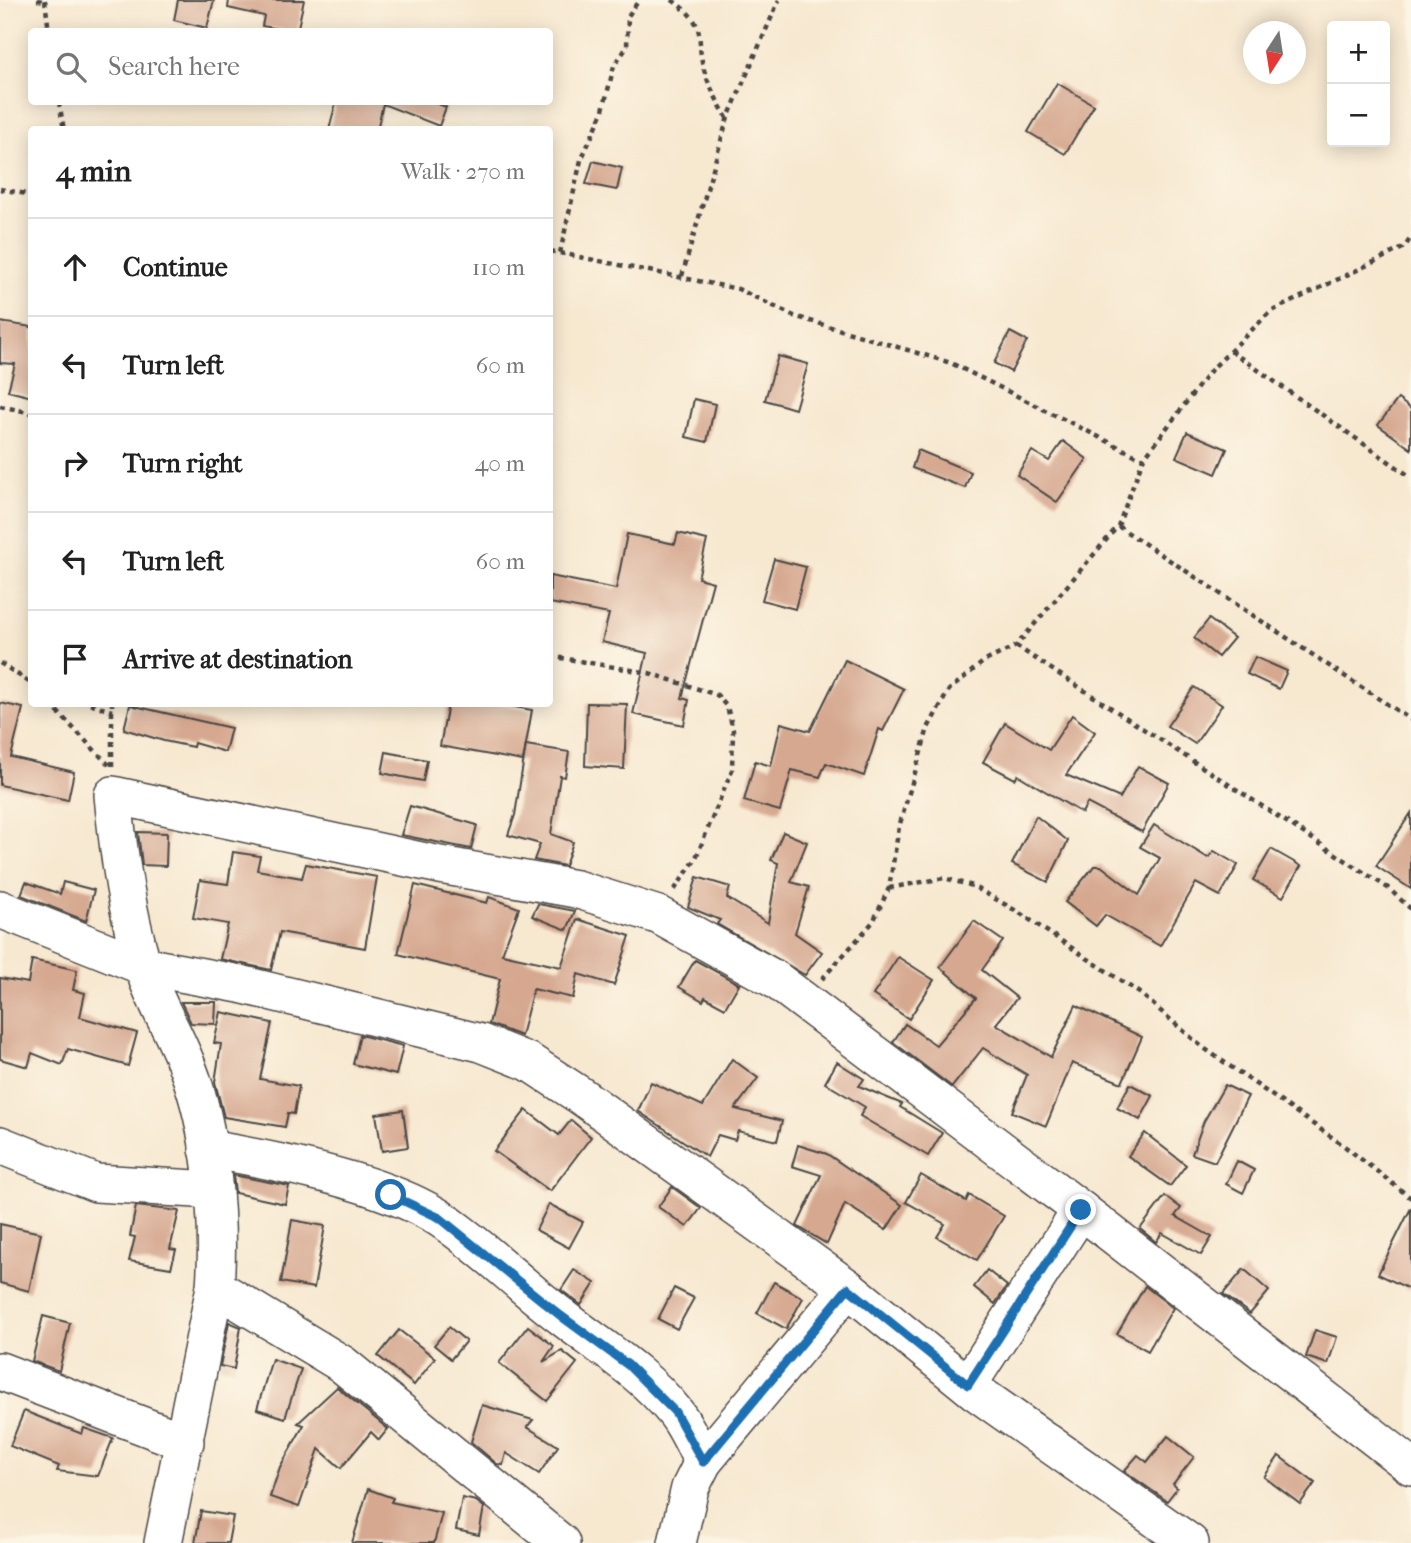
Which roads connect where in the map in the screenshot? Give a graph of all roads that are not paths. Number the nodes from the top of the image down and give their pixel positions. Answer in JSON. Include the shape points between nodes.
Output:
{"nodes":[{"id":1,"x":0,"y":909,"type":"edge"},
{"id":2,"x":143,"y":966,"type":"junction"},
{"id":3,"x":0,"y":1145,"type":"edge"},
{"id":4,"x":208,"y":1149,"type":"junction"},
{"id":5,"x":213,"y":1190,"type":"junction"},
{"id":6,"x":1081,"y":1210,"type":"junction"},
{"id":7,"x":215,"y":1287,"type":"junction"},
{"id":8,"x":848,"y":1288,"type":"junction"},
{"id":9,"x":3,"y":1381,"type":"edge"},
{"id":10,"x":968,"y":1385,"type":"junction"},
{"id":11,"x":185,"y":1442,"type":"junction"},
{"id":12,"x":703,"y":1462,"type":"junction"},
{"id":13,"x":1411,"y":1466,"type":"edge"},
{"id":14,"x":540,"y":1535,"type":"edge"},
{"id":15,"x":163,"y":1543,"type":"edge"},
{"id":16,"x":677,"y":1543,"type":"edge"},
{"id":17,"x":1190,"y":1543,"type":"edge"}],
"edges":[{"from":1,"to":2,"type":"street"},
{"from":2,"to":4,"type":"street","via":[[188,1068]]},
{"from":2,"to":6,"type":"street","via":[[130,916],[113,795],[440,865],[576,889],[658,915],[776,980]]},
{"from":2,"to":8,"type":"street","via":[[240,984],[468,1040],[529,1062]]},
{"from":3,"to":5,"type":"street","via":[[96,1183]]},
{"from":4,"to":5,"type":"street"},
{"from":4,"to":12,"type":"street","via":[[258,1157],[391,1195],[440,1218],[628,1365],[675,1412]]},
{"from":5,"to":7,"type":"street","via":[[218,1246]]},
{"from":6,"to":10,"type":"street"},
{"from":6,"to":13,"type":"street"},
{"from":7,"to":11,"type":"street"},
{"from":7,"to":14,"type":"street","via":[[342,1364]]},
{"from":8,"to":10,"type":"street"},
{"from":8,"to":12,"type":"street"},
{"from":9,"to":11,"type":"street"},
{"from":10,"to":17,"type":"street"},
{"from":11,"to":15,"type":"street"},
{"from":12,"to":16,"type":"street","via":[[690,1488]]}]}
